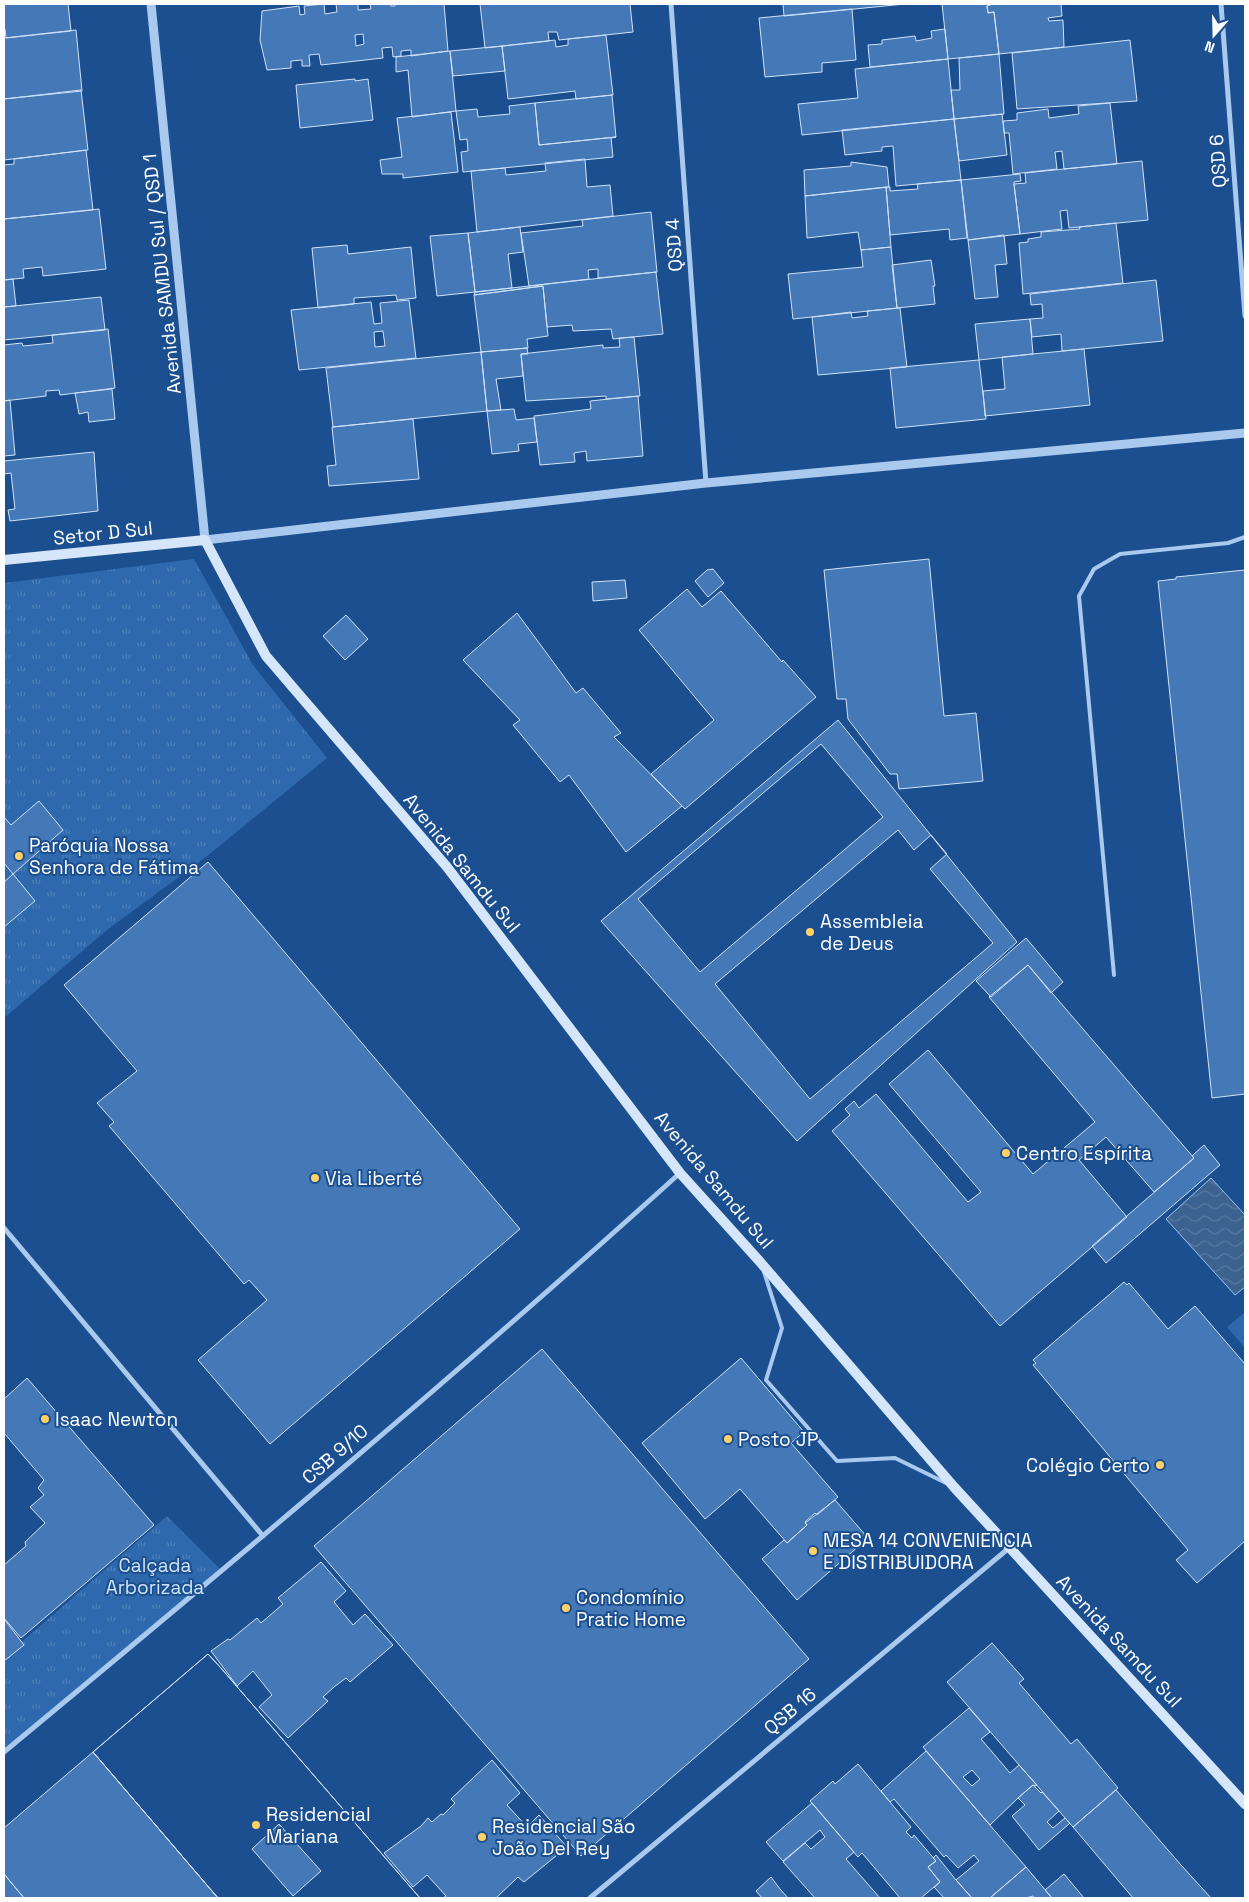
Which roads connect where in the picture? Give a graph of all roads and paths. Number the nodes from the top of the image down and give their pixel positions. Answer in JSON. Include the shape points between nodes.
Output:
{"nodes":[{"id":1,"x":151,"y":4,"type":"edge"},
{"id":2,"x":671,"y":4,"type":"edge"},
{"id":3,"x":1221,"y":4,"type":"edge"},
{"id":4,"x":1245,"y":316,"type":"edge"},
{"id":5,"x":1245,"y":433,"type":"edge"},
{"id":6,"x":706,"y":483,"type":"junction"},
{"id":7,"x":1245,"y":536,"type":"edge"},
{"id":8,"x":205,"y":540,"type":"junction"},
{"id":9,"x":4,"y":560,"type":"edge"},
{"id":10,"x":1114,"y":975,"type":"dead end"},
{"id":11,"x":680,"y":1173,"type":"junction"},
{"id":12,"x":4,"y":1228,"type":"edge"},
{"id":13,"x":761,"y":1263,"type":"junction"},
{"id":14,"x":954,"y":1487,"type":"junction"},
{"id":15,"x":263,"y":1536,"type":"junction"},
{"id":16,"x":1009,"y":1548,"type":"junction"},
{"id":17,"x":4,"y":1752,"type":"edge"},
{"id":18,"x":1245,"y":1804,"type":"edge"},
{"id":19,"x":590,"y":1898,"type":"edge"}],
"edges":[{"from":1,"to":8,"type":"street","name":"Avenida SAMDU Sul / QSD 1"},
{"from":2,"to":6,"type":"street","name":"QSD 4"},
{"from":3,"to":4,"type":"street","name":"QSD 6"},
{"from":5,"to":6,"type":"street"},
{"from":6,"to":8,"type":"street"},
{"from":7,"to":10,"type":"lane","via":[[1228,543],[1120,554],[1094,569],[1079,596]]},
{"from":8,"to":9,"type":"main road","name":"Setor D Sul"},
{"from":8,"to":11,"type":"main road","name":"Avenida Samdu Sul","via":[[266,656],[447,867]]},
{"from":11,"to":13,"type":"main road","name":"Avenida Samdu Sul"},
{"from":11,"to":15,"type":"street","name":"CSB 9/10"},
{"from":12,"to":15,"type":"street"},
{"from":13,"to":14,"type":"main road","name":"Avenida Samdu Sul"},
{"from":13,"to":14,"type":"lane","via":[[782,1328],[766,1380],[836,1461],[895,1458]]},
{"from":14,"to":16,"type":"main road","name":"Avenida Samdu Sul"},
{"from":15,"to":17,"type":"street","name":"CSB 9/10"},
{"from":16,"to":18,"type":"main road","name":"Avenida Samdu Sul"},
{"from":16,"to":19,"type":"street","name":"QSB 16"}]}
